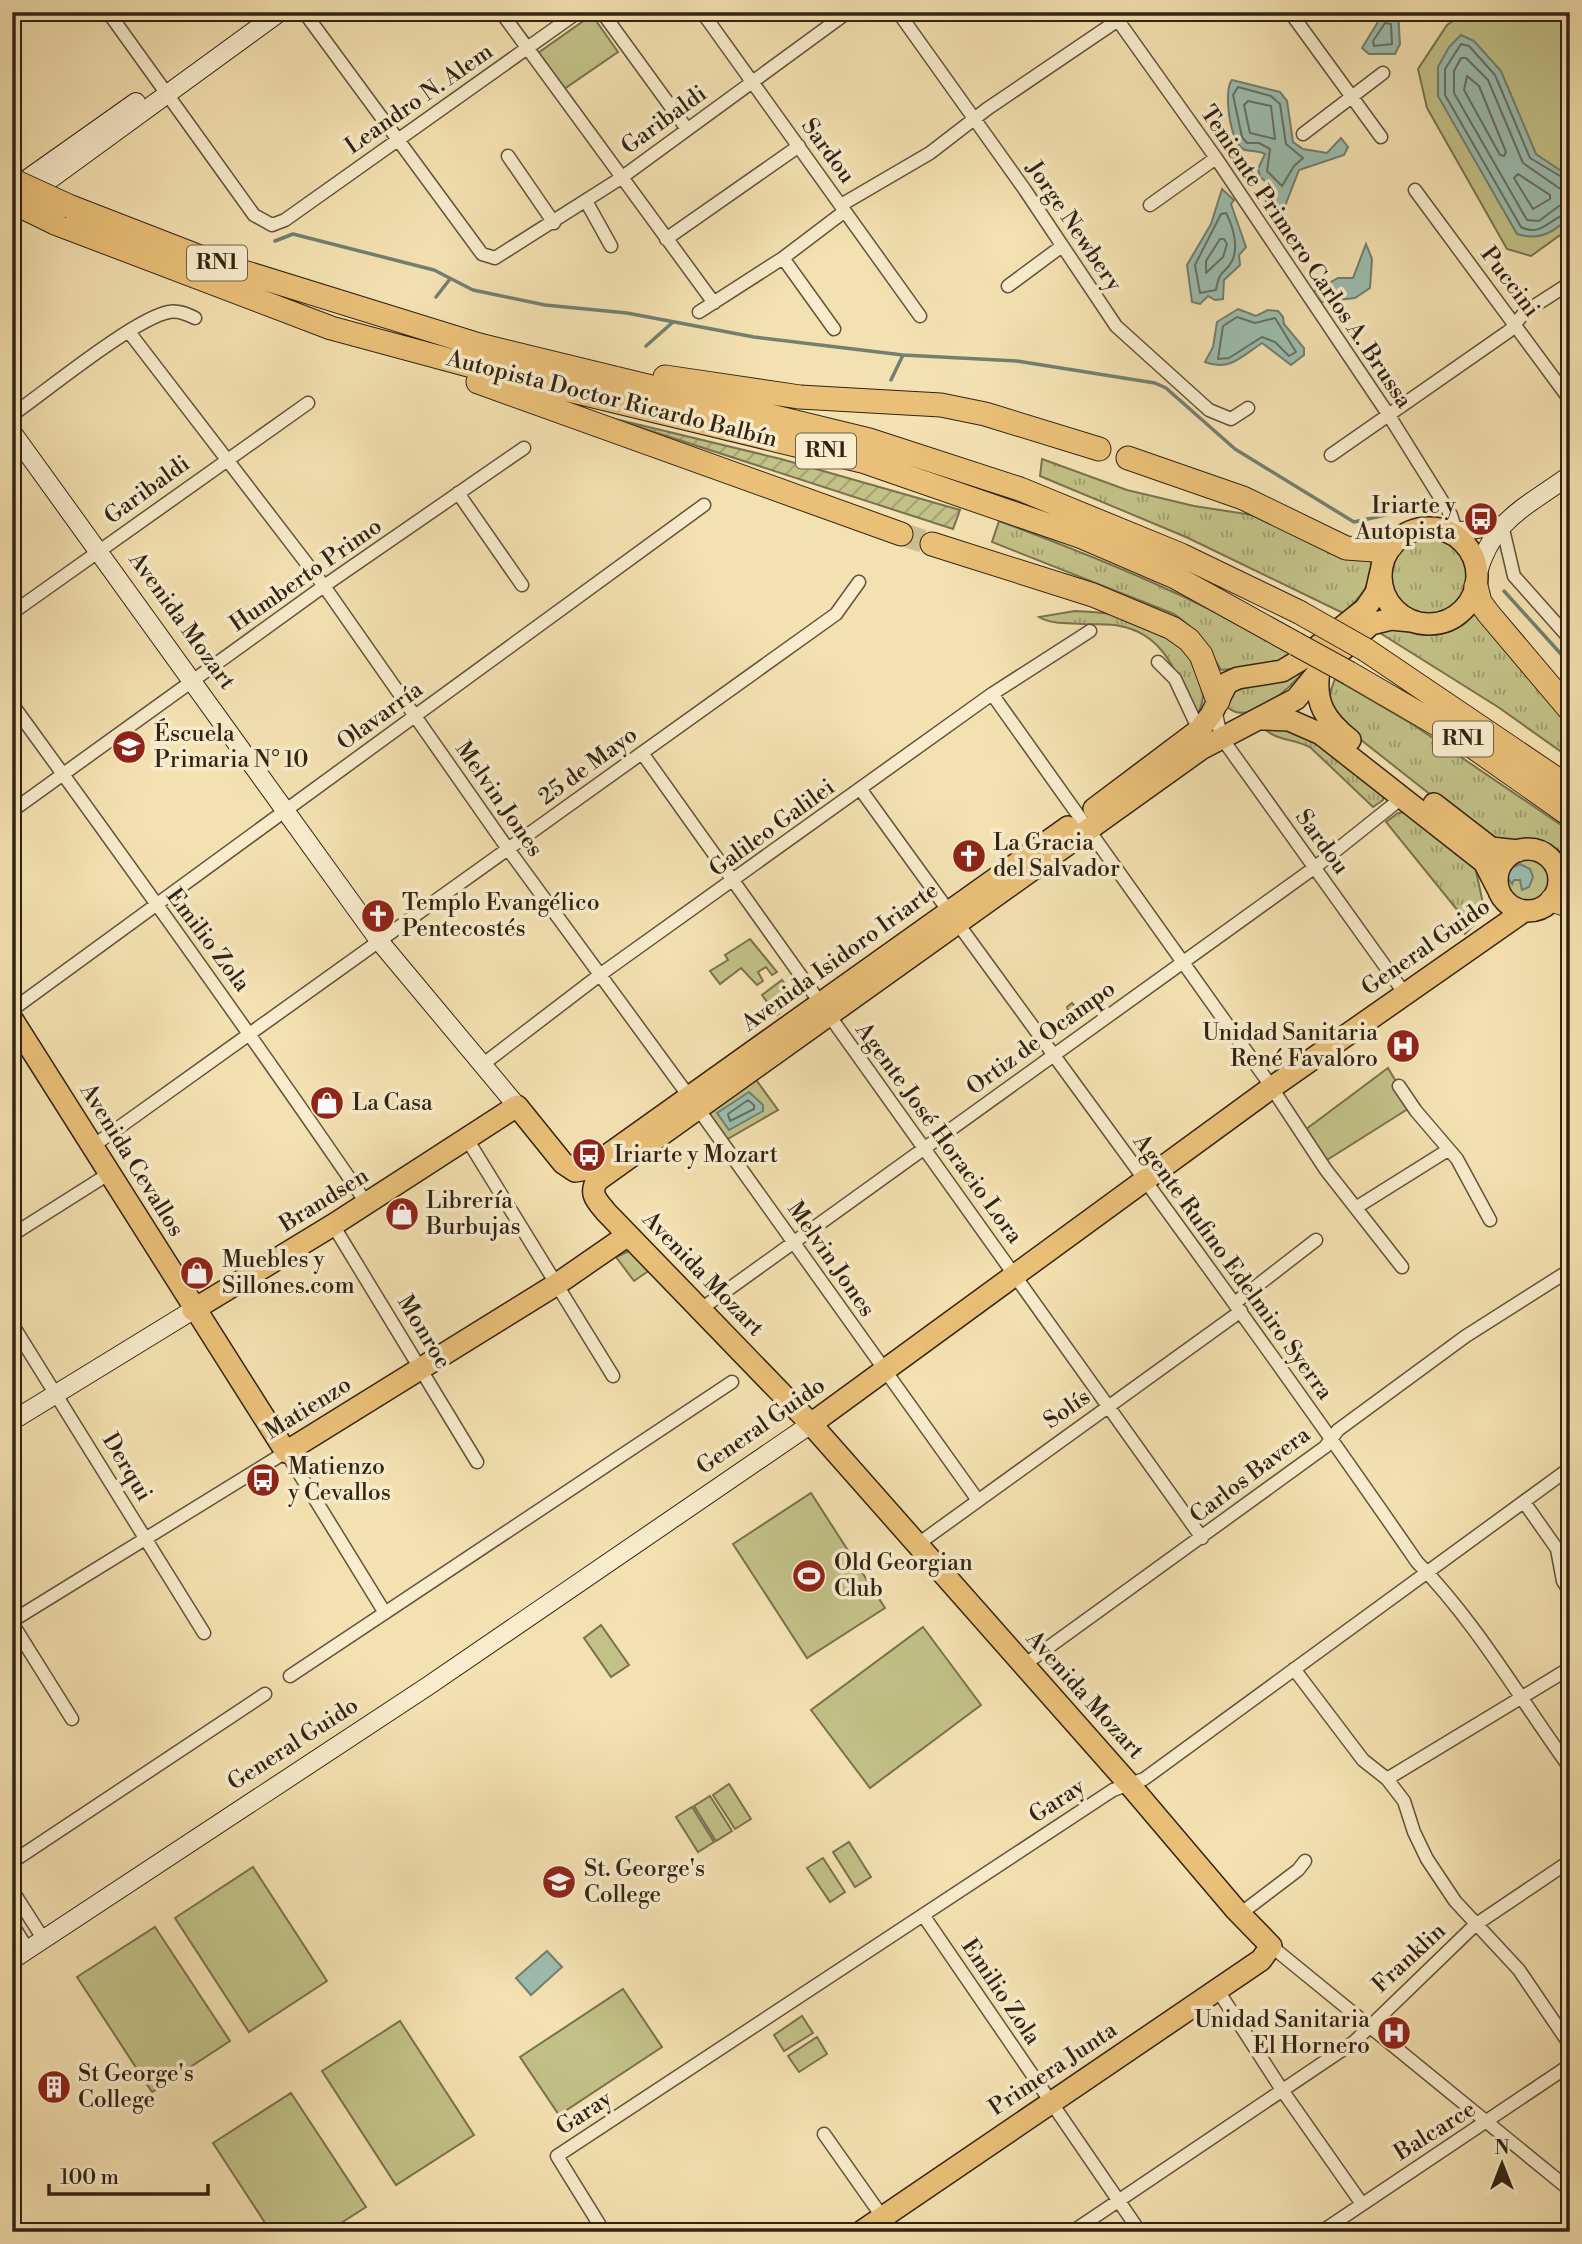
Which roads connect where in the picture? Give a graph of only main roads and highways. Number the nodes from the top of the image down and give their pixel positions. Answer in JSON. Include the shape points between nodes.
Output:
{"nodes":[{"id":1,"x":261,"y":12,"type":"edge"},
{"id":2,"x":280,"y":12,"type":"edge"},
{"id":3,"x":163,"y":90,"type":"junction"},
{"id":4,"x":12,"y":180,"type":"edge"},
{"id":5,"x":12,"y":190,"type":"edge"},
{"id":6,"x":12,"y":205,"type":"edge"},
{"id":7,"x":63,"y":215,"type":"junction"},
{"id":8,"x":331,"y":328,"type":"junction"},
{"id":9,"x":479,"y":345,"type":"junction"},
{"id":10,"x":12,"y":432,"type":"edge"},
{"id":11,"x":1099,"y":449,"type":"dead end"},
{"id":12,"x":1128,"y":458,"type":"dead end"},
{"id":13,"x":1570,"y":475,"type":"edge"},
{"id":14,"x":1502,"y":525,"type":"junction"},
{"id":15,"x":1450,"y":530,"type":"junction"},
{"id":16,"x":901,"y":534,"type":"tunnel mouth"},
{"id":17,"x":932,"y":544,"type":"tunnel mouth"},
{"id":18,"x":1391,"y":546,"type":"junction"},
{"id":19,"x":1381,"y":571,"type":"junction"},
{"id":20,"x":1477,"y":581,"type":"junction"},
{"id":21,"x":1411,"y":621,"type":"junction"},
{"id":22,"x":1319,"y":671,"type":"junction"},
{"id":23,"x":1216,"y":705,"type":"junction"},
{"id":24,"x":1570,"y":710,"type":"edge"},
{"id":25,"x":1254,"y":720,"type":"junction"},
{"id":26,"x":1198,"y":738,"type":"junction"},
{"id":27,"x":1570,"y":788,"type":"edge"},
{"id":28,"x":1570,"y":816,"type":"edge"},
{"id":29,"x":1518,"y":851,"type":"junction"},
{"id":30,"x":1498,"y":889,"type":"junction"},
{"id":31,"x":1561,"y":903,"type":"edge"},
{"id":32,"x":1524,"y":911,"type":"junction"},
{"id":33,"x":12,"y":1019,"type":"edge"},
{"id":34,"x":694,"y":1103,"type":"junction"},
{"id":35,"x":517,"y":1106,"type":"junction"},
{"id":36,"x":570,"y":1170,"type":"joint"},
{"id":37,"x":594,"y":1198,"type":"joint"},
{"id":38,"x":628,"y":1235,"type":"junction"},
{"id":39,"x":194,"y":1310,"type":"junction"},
{"id":40,"x":12,"y":1421,"type":"edge"},
{"id":41,"x":811,"y":1424,"type":"junction"},
{"id":42,"x":286,"y":1452,"type":"joint"},
{"id":43,"x":1271,"y":1946,"type":"joint"},
{"id":44,"x":12,"y":1960,"type":"edge"},
{"id":45,"x":888,"y":2225,"type":"edge"},
{"id":46,"x":861,"y":2232,"type":"edge"}],
"edges":[{"from":1,"to":3,"type":"main road"},
{"from":2,"to":3,"type":"main road"},
{"from":3,"to":5,"type":"main road"},
{"from":3,"to":6,"type":"main road"},
{"from":4,"to":7,"type":"highway","name":"Autopista Doctor Ricardo Balbín","number":"RN1","bridge":true},
{"from":6,"to":7,"type":"highway","name":"Autopista Doctor Ricardo Balbín","number":"RN1","bridge":true},
{"from":7,"to":8,"type":"highway","name":"Autopista Doctor Ricardo Balbín","number":"RN1"},
{"from":7,"to":9,"type":"highway","name":"Autopista Doctor Ricardo Balbín","number":"RN1"},
{"from":8,"to":16,"type":"highway"},
{"from":8,"to":28,"type":"highway","name":"Autopista Doctor Ricardo Balbín","number":"RN1","bridge":true,"via":[[862,461],[1082,537],[1175,577],[1349,673],[1459,737]]},
{"from":9,"to":11,"type":"highway","via":[[800,397],[942,405]]},
{"from":9,"to":27,"type":"highway","name":"Autopista Doctor Ricardo Balbín","number":"RN1","bridge":true,"via":[[869,440],[1093,517],[1299,612],[1366,650]]},
{"from":10,"to":35,"type":"main road","name":"Avenida Mozart","via":[[380,942]]},
{"from":12,"to":18,"type":"highway","via":[[1243,498],[1346,548]]},
{"from":13,"to":14,"type":"main road"},
{"from":14,"to":15,"type":"main road"},
{"from":14,"to":20,"type":"main road","via":[[1489,540]]},
{"from":15,"to":18,"type":"main road","via":[[1415,530]]},
{"from":15,"to":20,"type":"main road","via":[[1472,553]]},
{"from":17,"to":23,"type":"highway","via":[[1104,598],[1172,628],[1201,655]]},
{"from":18,"to":19,"type":"main road"},
{"from":19,"to":21,"type":"main road","via":[[1388,601]]},
{"from":19,"to":23,"type":"main road","name":"Avenida Isidoro Iriarte","via":[[1372,601],[1353,619],[1291,667],[1232,679]]},
{"from":20,"to":21,"type":"main road","via":[[1471,599],[1452,618],[1439,623]]},
{"from":20,"to":24,"type":"highway","via":[[1480,602]]},
{"from":21,"to":22,"type":"main road","name":"Avenida Isidoro Iriarte","via":[[1371,624]]},
{"from":22,"to":25,"type":"main road","name":"Avenida Isidoro Iriarte","via":[[1296,699]]},
{"from":22,"to":29,"type":"main road","via":[[1317,697],[1327,720],[1491,848]]},
{"from":23,"to":25,"type":"main road","via":[[1230,718]]},
{"from":23,"to":26,"type":"main road","name":"Avenida Isidoro Iriarte"},
{"from":25,"to":26,"type":"main road","name":"Avenida Isidoro Iriarte","via":[[1221,737]]},
{"from":25,"to":30,"type":"main road","via":[[1280,719],[1307,726],[1483,862]]},
{"from":26,"to":34,"type":"main road","name":"Avenida Isidoro Iriarte"},
{"from":29,"to":30,"type":"main road","via":[[1503,862]]},
{"from":29,"to":31,"type":"main road","via":[[1538,851],[1553,863]]},
{"from":30,"to":32,"type":"main road","via":[[1508,904]]},
{"from":31,"to":32,"type":"main road"},
{"from":32,"to":41,"type":"main road","name":"General Guido","via":[[1271,1088]]},
{"from":33,"to":39,"type":"main road","name":"Avenida Cevallos"},
{"from":34,"to":36,"type":"main road","name":"Avenida Isidoro Iriarte","via":[[588,1169]]},
{"from":34,"to":37,"type":"main road","name":"Avenida Isidoro Iriarte","via":[[598,1180]]},
{"from":35,"to":36,"type":"main road","name":"Avenida Mozart"},
{"from":35,"to":39,"type":"main road","name":"Brandsen","via":[[334,1226]]},
{"from":37,"to":38,"type":"main road","name":"Avenida Mozart"},
{"from":38,"to":41,"type":"main road","name":"Avenida Mozart"},
{"from":38,"to":42,"type":"main road","name":"Matienzo"},
{"from":39,"to":40,"type":"main road","name":"Brandsen"},
{"from":39,"to":42,"type":"main road","name":"Avenida Cevallos"},
{"from":41,"to":43,"type":"main road","name":"Avenida Mozart"},
{"from":41,"to":44,"type":"main road","name":"General Guido","via":[[440,1678]]},
{"from":43,"to":45,"type":"main road","name":"Primera Junta","via":[[1261,1960],[1051,2102]]},
{"from":45,"to":46,"type":"main road","name":"Primera Junta"}]}
